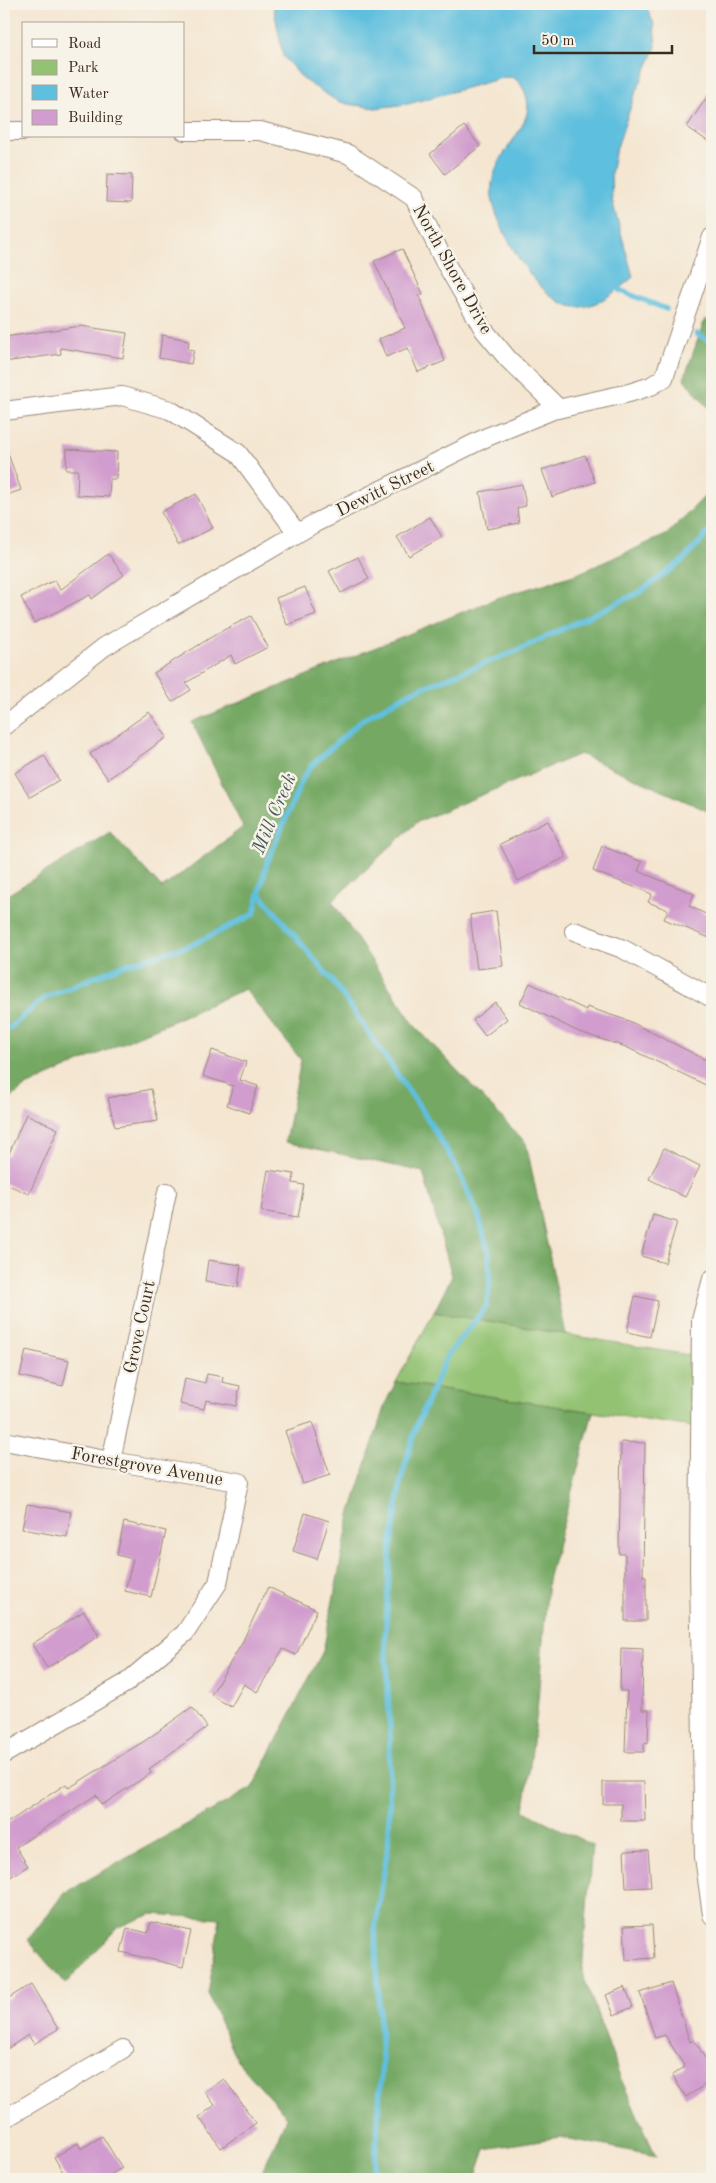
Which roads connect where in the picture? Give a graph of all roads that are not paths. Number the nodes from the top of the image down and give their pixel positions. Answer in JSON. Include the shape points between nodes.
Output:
{"nodes":[{"id":1,"x":4,"y":131,"type":"edge"},
{"id":2,"x":22,"y":131,"type":"edge"},
{"id":3,"x":185,"y":131,"type":"edge"},
{"id":4,"x":712,"y":237,"type":"edge"},
{"id":5,"x":558,"y":409,"type":"junction"},
{"id":6,"x":4,"y":411,"type":"edge"},
{"id":7,"x":297,"y":533,"type":"junction"},
{"id":8,"x":4,"y":726,"type":"edge"},
{"id":9,"x":574,"y":930,"type":"dead end"},
{"id":10,"x":712,"y":998,"type":"edge"},
{"id":11,"x":168,"y":1192,"type":"dead end"},
{"id":12,"x":712,"y":1279,"type":"edge"},
{"id":13,"x":4,"y":1441,"type":"edge"},
{"id":14,"x":110,"y":1461,"type":"junction"},
{"id":15,"x":4,"y":1754,"type":"edge"},
{"id":16,"x":712,"y":1915,"type":"edge"},
{"id":17,"x":123,"y":2049,"type":"dead end"},
{"id":18,"x":4,"y":2120,"type":"edge"}],
"edges":[{"from":1,"to":2,"type":"street"},
{"from":3,"to":5,"type":"street","name":"North Shore Drive","via":[[260,131],[348,154],[414,198],[484,330]]},
{"from":4,"to":5,"type":"street","name":"Dewitt Street","via":[[664,378],[629,393]]},
{"from":5,"to":7,"type":"street","name":"Dewitt Street","via":[[487,437]]},
{"from":6,"to":7,"type":"street","via":[[122,396],[170,410],[238,453]]},
{"from":7,"to":8,"type":"street","name":"Dewitt Street","via":[[104,647]]},
{"from":9,"to":10,"type":"street","via":[[623,948]]},
{"from":11,"to":14,"type":"street","name":"Grove Court"},
{"from":12,"to":16,"type":"street","via":[[701,1320],[699,1569],[704,1857]]},
{"from":13,"to":14,"type":"street","name":"Forestgrove Avenue"},
{"from":14,"to":15,"type":"street","name":"Forestgrove Avenue","via":[[239,1482],[218,1583],[185,1633],[126,1683]]},
{"from":17,"to":18,"type":"street"}]}
